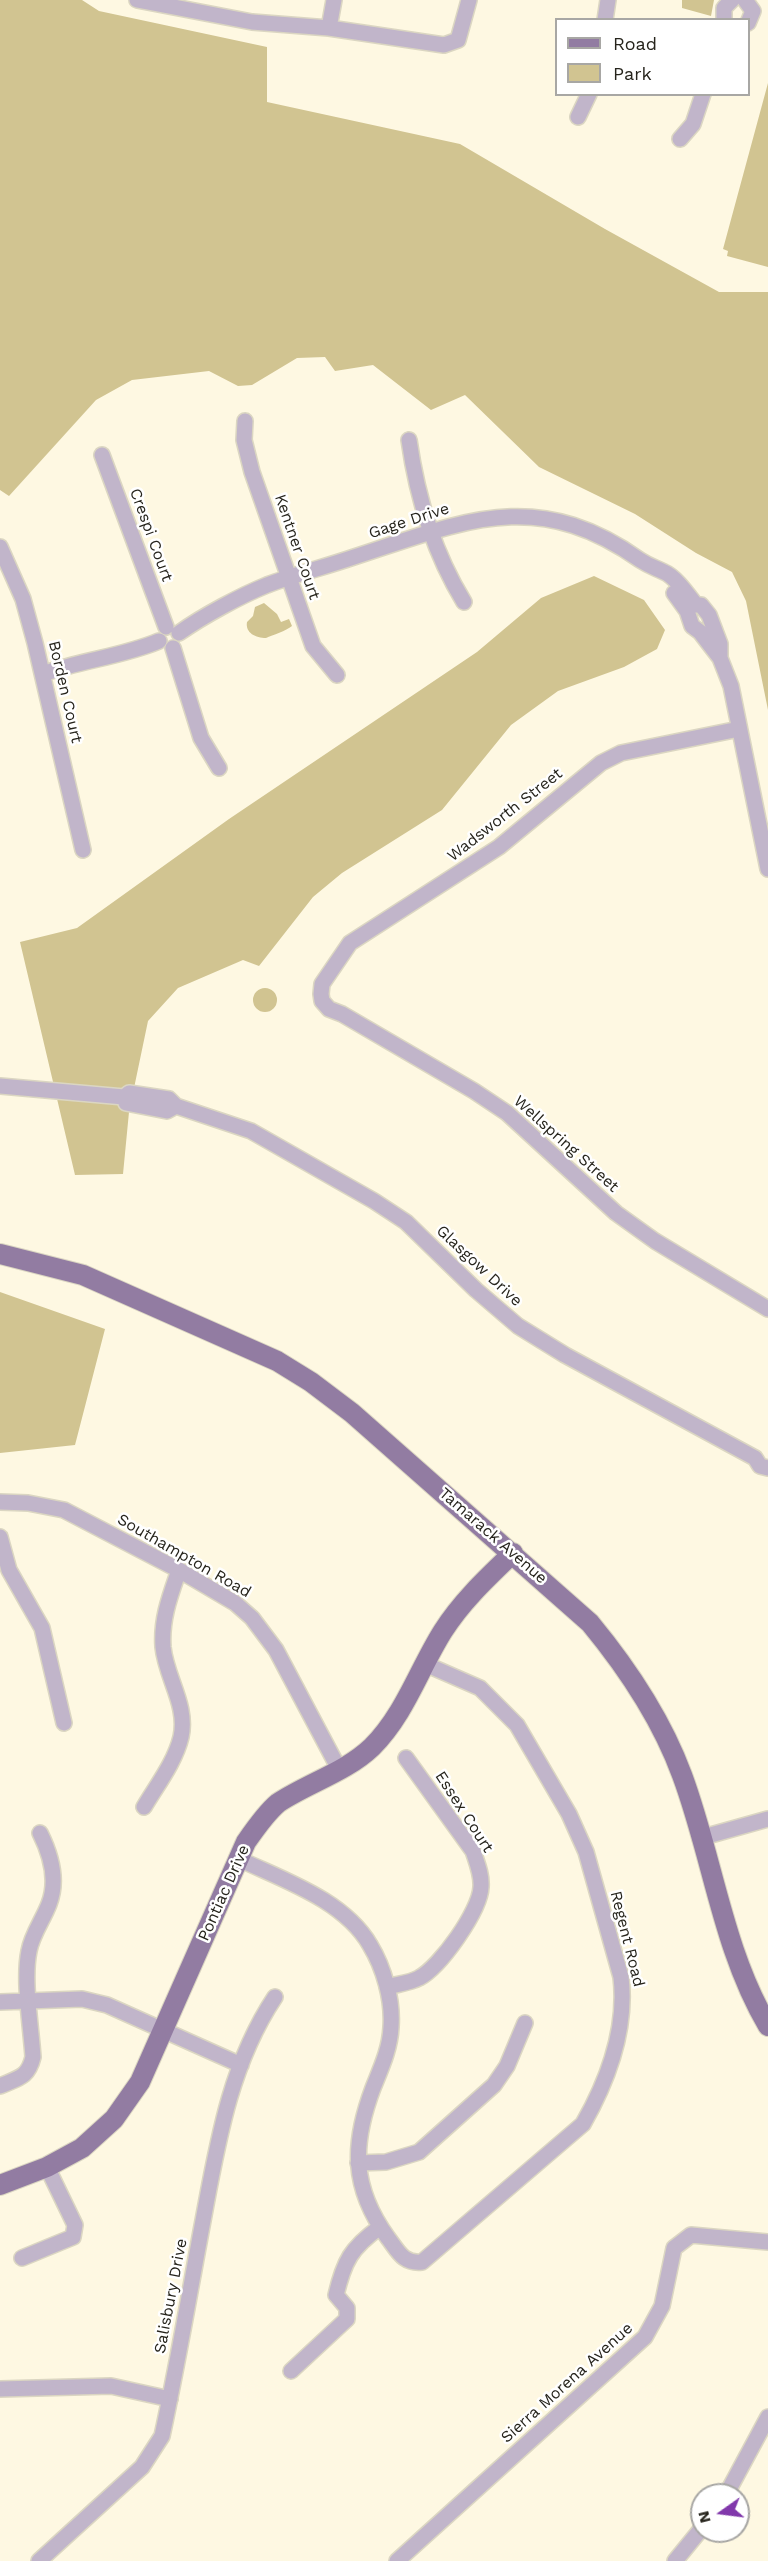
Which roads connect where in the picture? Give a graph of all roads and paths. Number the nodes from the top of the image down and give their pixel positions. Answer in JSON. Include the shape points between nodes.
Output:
{"nodes":[{"id":1,"x":137,"y":0,"type":"edge"},
{"id":2,"x":334,"y":0,"type":"edge"},
{"id":3,"x":469,"y":0,"type":"edge"},
{"id":4,"x":608,"y":0,"type":"edge"},
{"id":5,"x":745,"y":0,"type":"edge"},
{"id":6,"x":177,"y":4,"type":"edge"},
{"id":7,"x":605,"y":18,"type":"edge"},
{"id":8,"x":750,"y":18,"type":"edge"},
{"id":9,"x":329,"y":28,"type":"junction"},
{"id":10,"x":588,"y":96,"type":"edge"},
{"id":11,"x":702,"y":96,"type":"edge"},
{"id":12,"x":578,"y":117,"type":"dead end"},
{"id":13,"x":680,"y":138,"type":"dead end"},
{"id":14,"x":245,"y":421,"type":"dead end"},
{"id":15,"x":410,"y":440,"type":"dead end"},
{"id":16,"x":102,"y":455,"type":"dead end"},
{"id":17,"x":431,"y":532,"type":"junction"},
{"id":18,"x":0,"y":547,"type":"edge"},
{"id":19,"x":290,"y":578,"type":"junction"},
{"id":20,"x":464,"y":602,"type":"dead end"},
{"id":21,"x":169,"y":637,"type":"junction"},
{"id":22,"x":43,"y":674,"type":"junction"},
{"id":23,"x":337,"y":675,"type":"dead end"},
{"id":24,"x":739,"y":729,"type":"junction"},
{"id":25,"x":219,"y":768,"type":"dead end"},
{"id":26,"x":83,"y":850,"type":"dead end"},
{"id":27,"x":768,"y":869,"type":"edge"},
{"id":28,"x":322,"y":984,"type":"joint"},
{"id":29,"x":0,"y":1086,"type":"edge"},
{"id":30,"x":0,"y":1254,"type":"edge"},
{"id":31,"x":768,"y":1310,"type":"edge"},
{"id":32,"x":762,"y":1457,"type":"edge"},
{"id":33,"x":768,"y":1468,"type":"edge"},
{"id":34,"x":0,"y":1503,"type":"edge"},
{"id":35,"x":0,"y":1537,"type":"edge"},
{"id":36,"x":513,"y":1553,"type":"junction"},
{"id":37,"x":179,"y":1570,"type":"junction"},
{"id":38,"x":425,"y":1664,"type":"junction"},
{"id":39,"x":64,"y":1723,"type":"dead end"},
{"id":40,"x":406,"y":1758,"type":"dead end"},
{"id":41,"x":339,"y":1769,"type":"junction"},
{"id":42,"x":144,"y":1807,"type":"dead end"},
{"id":43,"x":768,"y":1819,"type":"edge"},
{"id":44,"x":40,"y":1833,"type":"dead end"},
{"id":45,"x":700,"y":1838,"type":"junction"},
{"id":46,"x":239,"y":1859,"type":"junction"},
{"id":47,"x":387,"y":1987,"type":"junction"},
{"id":48,"x":275,"y":1997,"type":"dead end"},
{"id":49,"x":30,"y":2000,"type":"junction"},
{"id":50,"x":0,"y":2001,"type":"edge"},
{"id":51,"x":525,"y":2023,"type":"dead end"},
{"id":52,"x":768,"y":2026,"type":"edge"},
{"id":53,"x":164,"y":2030,"type":"junction"},
{"id":54,"x":241,"y":2065,"type":"junction"},
{"id":55,"x":0,"y":2086,"type":"edge"},
{"id":56,"x":358,"y":2163,"type":"junction"},
{"id":57,"x":47,"y":2167,"type":"junction"},
{"id":58,"x":0,"y":2185,"type":"edge"},
{"id":59,"x":380,"y":2227,"type":"junction"},
{"id":60,"x":768,"y":2242,"type":"edge"},
{"id":61,"x":22,"y":2258,"type":"dead end"},
{"id":62,"x":291,"y":2371,"type":"dead end"},
{"id":63,"x":0,"y":2389,"type":"edge"},
{"id":64,"x":170,"y":2399,"type":"junction"},
{"id":65,"x":768,"y":2417,"type":"edge"},
{"id":66,"x":732,"y":2483,"type":"edge"},
{"id":67,"x":690,"y":2543,"type":"edge"},
{"id":68,"x":39,"y":2561,"type":"edge"},
{"id":69,"x":397,"y":2561,"type":"edge"},
{"id":70,"x":675,"y":2561,"type":"edge"}],
"edges":[{"from":1,"to":6,"type":"street"},
{"from":2,"to":9,"type":"street"},
{"from":3,"to":9,"type":"street","via":[[458,40],[444,45]]},
{"from":4,"to":7,"type":"street"},
{"from":5,"to":8,"type":"street","via":[[753,11]]},
{"from":6,"to":9,"type":"street","via":[[252,22]]},
{"from":10,"to":12,"type":"street"},
{"from":11,"to":13,"type":"street","via":[[693,124]]},
{"from":14,"to":19,"type":"street","name":"Kentner Court","via":[[244,440],[252,472]]},
{"from":15,"to":17,"type":"street"},
{"from":16,"to":21,"type":"street","name":"Crespi Court"},
{"from":17,"to":19,"type":"street","name":"Gage Drive"},
{"from":17,"to":20,"type":"street","via":[[445,572]]},
{"from":17,"to":24,"type":"street","name":"Gage Drive","via":[[488,518],[538,517],[575,526],[626,550],[655,570],[692,608],[692,626],[720,658],[731,686]]},
{"from":18,"to":22,"type":"street","name":"Borden Court","via":[[23,599]]},
{"from":19,"to":21,"type":"street","name":"Gage Drive","via":[[252,592]]},
{"from":19,"to":23,"type":"street","name":"Kentner Court","via":[[312,646]]},
{"from":21,"to":22,"type":"street","name":"Gage Drive","via":[[135,651]]},
{"from":21,"to":25,"type":"street","name":"Crespi Court","via":[[201,738]]},
{"from":22,"to":26,"type":"street","name":"Borden Court"},
{"from":24,"to":27,"type":"street","name":"Gage Drive"},
{"from":24,"to":28,"type":"street","name":"Wadsworth Street","via":[[621,753],[601,764],[499,847],[350,943]]},
{"from":28,"to":31,"type":"street","name":"Wellspring Street","via":[[322,1001],[329,1009],[474,1090],[507,1113],[616,1213]]},
{"from":29,"to":32,"type":"street","name":"Glasgow Drive","via":[[124,1097],[126,1103],[167,1111],[176,1106],[250,1131],[406,1222],[518,1326]]},
{"from":30,"to":36,"type":"main road","name":"Tamarack Avenue","via":[[83,1275],[277,1361],[352,1413]]},
{"from":32,"to":33,"type":"street","name":"Glasgow Drive","via":[[760,1466]]},
{"from":34,"to":37,"type":"street","name":"Southampton Road","via":[[28,1503],[64,1510]]},
{"from":35,"to":39,"type":"street","via":[[9,1570],[42,1628]]},
{"from":36,"to":38,"type":"main road","name":"Pontiac Drive","via":[[466,1599]]},
{"from":36,"to":45,"type":"main road","name":"Tamarack Avenue","via":[[590,1623],[648,1702],[680,1769]]},
{"from":37,"to":41,"type":"street","name":"Southampton Road","via":[[235,1603],[252,1618],[276,1650]]},
{"from":37,"to":42,"type":"street","via":[[163,1623],[163,1649],[181,1705],[182,1736]]},
{"from":38,"to":41,"type":"main road","name":"Pontiac Drive","via":[[397,1718],[373,1746]]},
{"from":38,"to":59,"type":"street","name":"Regent Road","via":[[480,1688],[517,1725],[569,1814],[586,1852],[624,1997],[621,2027],[595,2102],[583,2124],[422,2262],[404,2259]]},
{"from":40,"to":47,"type":"street","name":"Essex Court","via":[[472,1851],[482,1887],[478,1903],[442,1960],[419,1978]]},
{"from":41,"to":46,"type":"main road","name":"Pontiac Drive","via":[[277,1804],[255,1829]]},
{"from":43,"to":45,"type":"street"},
{"from":44,"to":49,"type":"street","via":[[53,1873],[53,1886],[29,1950]]},
{"from":45,"to":52,"type":"main road","name":"Tamarack Avenue","via":[[726,1930],[751,1995]]},
{"from":46,"to":47,"type":"street","via":[[324,1899],[363,1933]]},
{"from":46,"to":53,"type":"main road","name":"Pontiac Drive"},
{"from":47,"to":56,"type":"street","via":[[391,2026],[387,2051],[364,2113],[357,2143]]},
{"from":48,"to":54,"type":"street","name":"Salisbury Drive"},
{"from":49,"to":50,"type":"street"},
{"from":49,"to":53,"type":"street","via":[[82,1999],[107,2005]]},
{"from":49,"to":55,"type":"street","via":[[30,2067],[24,2076]]},
{"from":51,"to":56,"type":"street","via":[[507,2066],[494,2085],[419,2152],[386,2162]]},
{"from":53,"to":54,"type":"street"},
{"from":53,"to":57,"type":"main road","name":"Pontiac Drive","via":[[140,2082],[114,2119],[82,2148]]},
{"from":54,"to":64,"type":"street","name":"Salisbury Drive","via":[[222,2122]]},
{"from":56,"to":59,"type":"street","via":[[366,2199]]},
{"from":57,"to":58,"type":"main road","name":"Pontiac Drive"},
{"from":57,"to":61,"type":"street","via":[[75,2225],[73,2237]]},
{"from":59,"to":62,"type":"street","via":[[360,2242],[342,2269],[336,2295],[347,2308],[347,2319]]},
{"from":60,"to":69,"type":"street","name":"Sierra Morena Avenue","via":[[691,2235],[679,2242],[674,2248],[662,2306],[645,2337]]},
{"from":63,"to":64,"type":"street","via":[[111,2386]]},
{"from":64,"to":68,"type":"street","name":"Salisbury Drive","via":[[162,2436],[142,2467]]},
{"from":65,"to":66,"type":"street"},
{"from":67,"to":70,"type":"street"}]}
